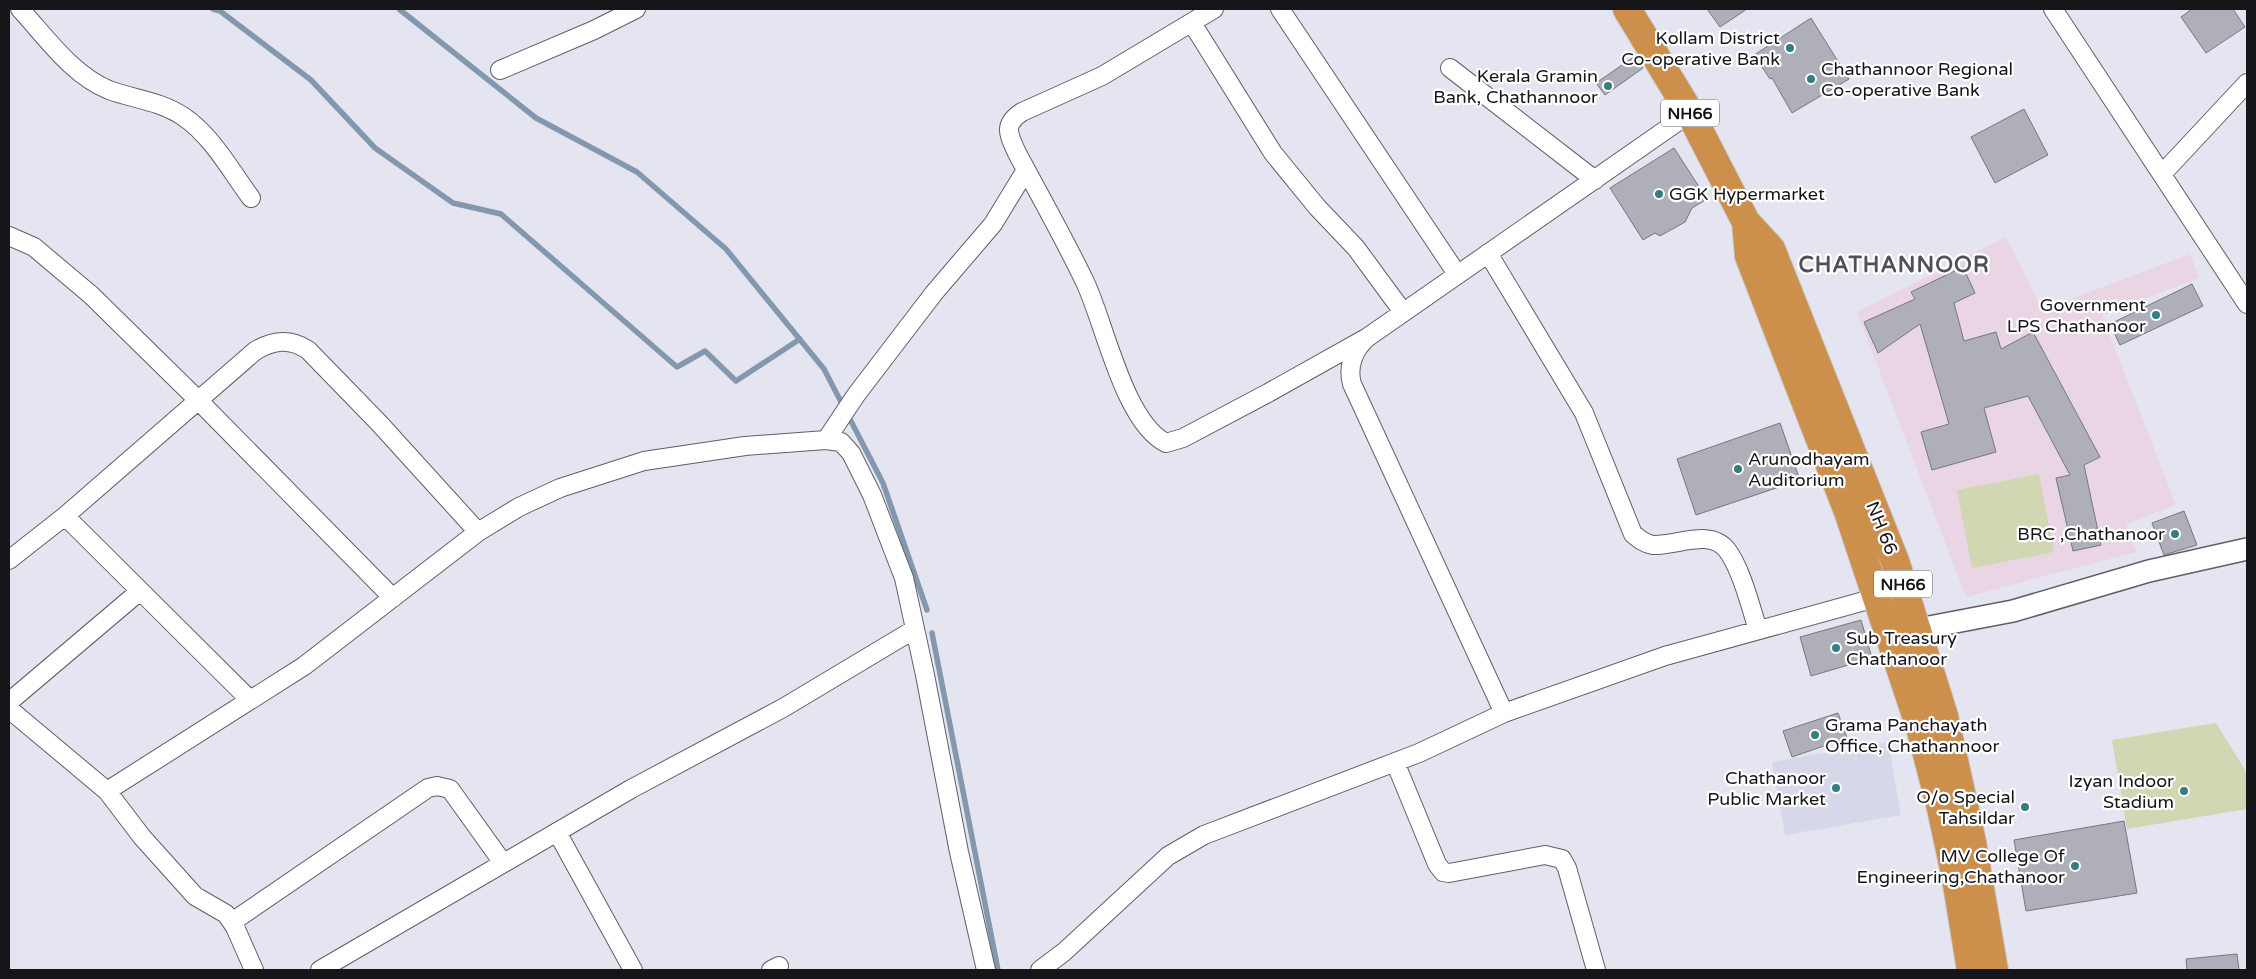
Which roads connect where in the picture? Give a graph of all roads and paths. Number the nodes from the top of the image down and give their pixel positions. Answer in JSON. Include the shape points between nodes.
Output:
{"nodes":[{"id":1,"x":20,"y":9,"type":"edge"},
{"id":2,"x":636,"y":9,"type":"edge"},
{"id":3,"x":1214,"y":9,"type":"edge"},
{"id":4,"x":1280,"y":9,"type":"edge"},
{"id":5,"x":1627,"y":9,"type":"edge"},
{"id":6,"x":2053,"y":9,"type":"edge"},
{"id":7,"x":1192,"y":23,"type":"junction"},
{"id":8,"x":1450,"y":68,"type":"dead end"},
{"id":9,"x":500,"y":70,"type":"dead end"},
{"id":10,"x":2247,"y":84,"type":"edge"},
{"id":11,"x":1690,"y":113,"type":"junction"},
{"id":12,"x":1026,"y":170,"type":"junction"},
{"id":13,"x":2162,"y":174,"type":"junction"},
{"id":14,"x":1595,"y":180,"type":"junction"},
{"id":15,"x":252,"y":198,"type":"dead end"},
{"id":16,"x":1746,"y":222,"type":"junction"},
{"id":17,"x":9,"y":236,"type":"edge"},
{"id":18,"x":1488,"y":253,"type":"junction"},
{"id":19,"x":1457,"y":274,"type":"junction"},
{"id":20,"x":2247,"y":304,"type":"edge"},
{"id":21,"x":1403,"y":312,"type":"junction"},
{"id":22,"x":1368,"y":337,"type":"junction"},
{"id":23,"x":198,"y":400,"type":"junction"},
{"id":24,"x":826,"y":440,"type":"junction"},
{"id":25,"x":65,"y":516,"type":"junction"},
{"id":26,"x":478,"y":532,"type":"junction"},
{"id":27,"x":2247,"y":549,"type":"edge"},
{"id":28,"x":9,"y":560,"type":"edge"},
{"id":29,"x":1904,"y":590,"type":"junction"},
{"id":30,"x":140,"y":591,"type":"junction"},
{"id":31,"x":392,"y":598,"type":"junction"},
{"id":32,"x":1876,"y":598,"type":"junction"},
{"id":33,"x":915,"y":629,"type":"junction"},
{"id":34,"x":1917,"y":629,"type":"junction"},
{"id":35,"x":1758,"y":630,"type":"junction"},
{"id":36,"x":1889,"y":636,"type":"junction"},
{"id":37,"x":250,"y":700,"type":"junction"},
{"id":38,"x":9,"y":702,"type":"edge"},
{"id":39,"x":9,"y":710,"type":"edge"},
{"id":40,"x":1504,"y":713,"type":"junction"},
{"id":41,"x":1395,"y":762,"type":"junction"},
{"id":42,"x":107,"y":791,"type":"junction"},
{"id":43,"x":557,"y":832,"type":"junction"},
{"id":44,"x":503,"y":863,"type":"junction"},
{"id":45,"x":232,"y":922,"type":"junction"},
{"id":46,"x":254,"y":970,"type":"edge"},
{"id":47,"x":320,"y":970,"type":"edge"},
{"id":48,"x":633,"y":970,"type":"edge"},
{"id":49,"x":986,"y":970,"type":"edge"},
{"id":50,"x":1040,"y":970,"type":"edge"},
{"id":51,"x":1596,"y":970,"type":"edge"},
{"id":52,"x":1971,"y":970,"type":"edge"},
{"id":53,"x":1994,"y":970,"type":"edge"}],
"edges":[{"from":1,"to":15,"type":"street","via":[[80,74],[108,90],[155,104],[184,117],[206,137]]},
{"from":2,"to":9,"type":"street"},
{"from":3,"to":7,"type":"street"},
{"from":4,"to":19,"type":"street"},
{"from":5,"to":11,"type":"highway","name":"NH 66","number":"NH66"},
{"from":6,"to":13,"type":"street"},
{"from":7,"to":12,"type":"street","via":[[1102,76],[1012,118],[1008,127],[1010,138]]},
{"from":7,"to":21,"type":"street","via":[[1273,153],[1317,208],[1356,248]]},
{"from":8,"to":14,"type":"street"},
{"from":10,"to":13,"type":"street"},
{"from":11,"to":14,"type":"street"},
{"from":11,"to":16,"type":"highway","name":"NH 66","number":"NH66"},
{"from":12,"to":22,"type":"street","via":[[1086,283],[1129,395],[1155,437],[1166,442],[1183,438]]},
{"from":12,"to":24,"type":"street","via":[[992,224],[928,301]]},
{"from":13,"to":20,"type":"street"},
{"from":14,"to":18,"type":"street"},
{"from":16,"to":29,"type":"highway","name":"NH 66","number":"NH66","via":[[1771,249]]},
{"from":16,"to":32,"type":"highway","name":"NH 66","number":"NH66","via":[[1749,256],[1849,514]]},
{"from":17,"to":23,"type":"street","via":[[34,247],[91,294]]},
{"from":18,"to":19,"type":"street"},
{"from":18,"to":35,"type":"street","via":[[1584,413],[1633,534],[1653,545],[1703,539],[1721,544],[1734,562]]},
{"from":19,"to":21,"type":"street"},
{"from":21,"to":22,"type":"street"},
{"from":22,"to":40,"type":"street","via":[[1359,346],[1351,363],[1352,384]]},
{"from":23,"to":25,"type":"street"},
{"from":23,"to":26,"type":"street","via":[[265,345],[285,341],[298,343],[379,423]]},
{"from":23,"to":31,"type":"street"},
{"from":24,"to":26,"type":"street","via":[[745,446],[644,461],[560,488],[519,507]]},
{"from":24,"to":33,"type":"street","via":[[846,446],[872,494],[904,578]]},
{"from":25,"to":28,"type":"street"},
{"from":25,"to":30,"type":"street"},
{"from":26,"to":31,"type":"street"},
{"from":27,"to":34,"type":"street","via":[[2149,571],[2013,611]]},
{"from":29,"to":32,"type":"street"},
{"from":29,"to":34,"type":"highway","name":"NH 66","number":"NH66"},
{"from":30,"to":37,"type":"street"},
{"from":30,"to":38,"type":"street"},
{"from":31,"to":37,"type":"street","via":[[304,666]]},
{"from":32,"to":35,"type":"street"},
{"from":32,"to":36,"type":"highway","name":"NH 66","number":"NH66"},
{"from":33,"to":43,"type":"street","via":[[783,708]]},
{"from":33,"to":49,"type":"street"},
{"from":34,"to":36,"type":"street"},
{"from":34,"to":53,"type":"highway","name":"NH 66","number":"NH66","via":[[1944,716],[1972,842]]},
{"from":35,"to":40,"type":"street","via":[[1665,656]]},
{"from":36,"to":52,"type":"highway","name":"NH 66","number":"NH66","via":[[1920,727],[1941,808]]},
{"from":37,"to":42,"type":"street"},
{"from":39,"to":42,"type":"street"},
{"from":40,"to":41,"type":"street"},
{"from":41,"to":50,"type":"street","via":[[1193,840],[1155,867],[1064,952]]},
{"from":41,"to":51,"type":"street","via":[[1443,872],[1545,855],[1562,859],[1568,868]]},
{"from":42,"to":45,"type":"street","via":[[194,896],[226,914]]},
{"from":43,"to":44,"type":"street"},
{"from":43,"to":48,"type":"street"},
{"from":44,"to":45,"type":"street","via":[[453,793],[444,786],[437,786],[428,788]]},
{"from":44,"to":47,"type":"street"},
{"from":45,"to":46,"type":"street"}]}
